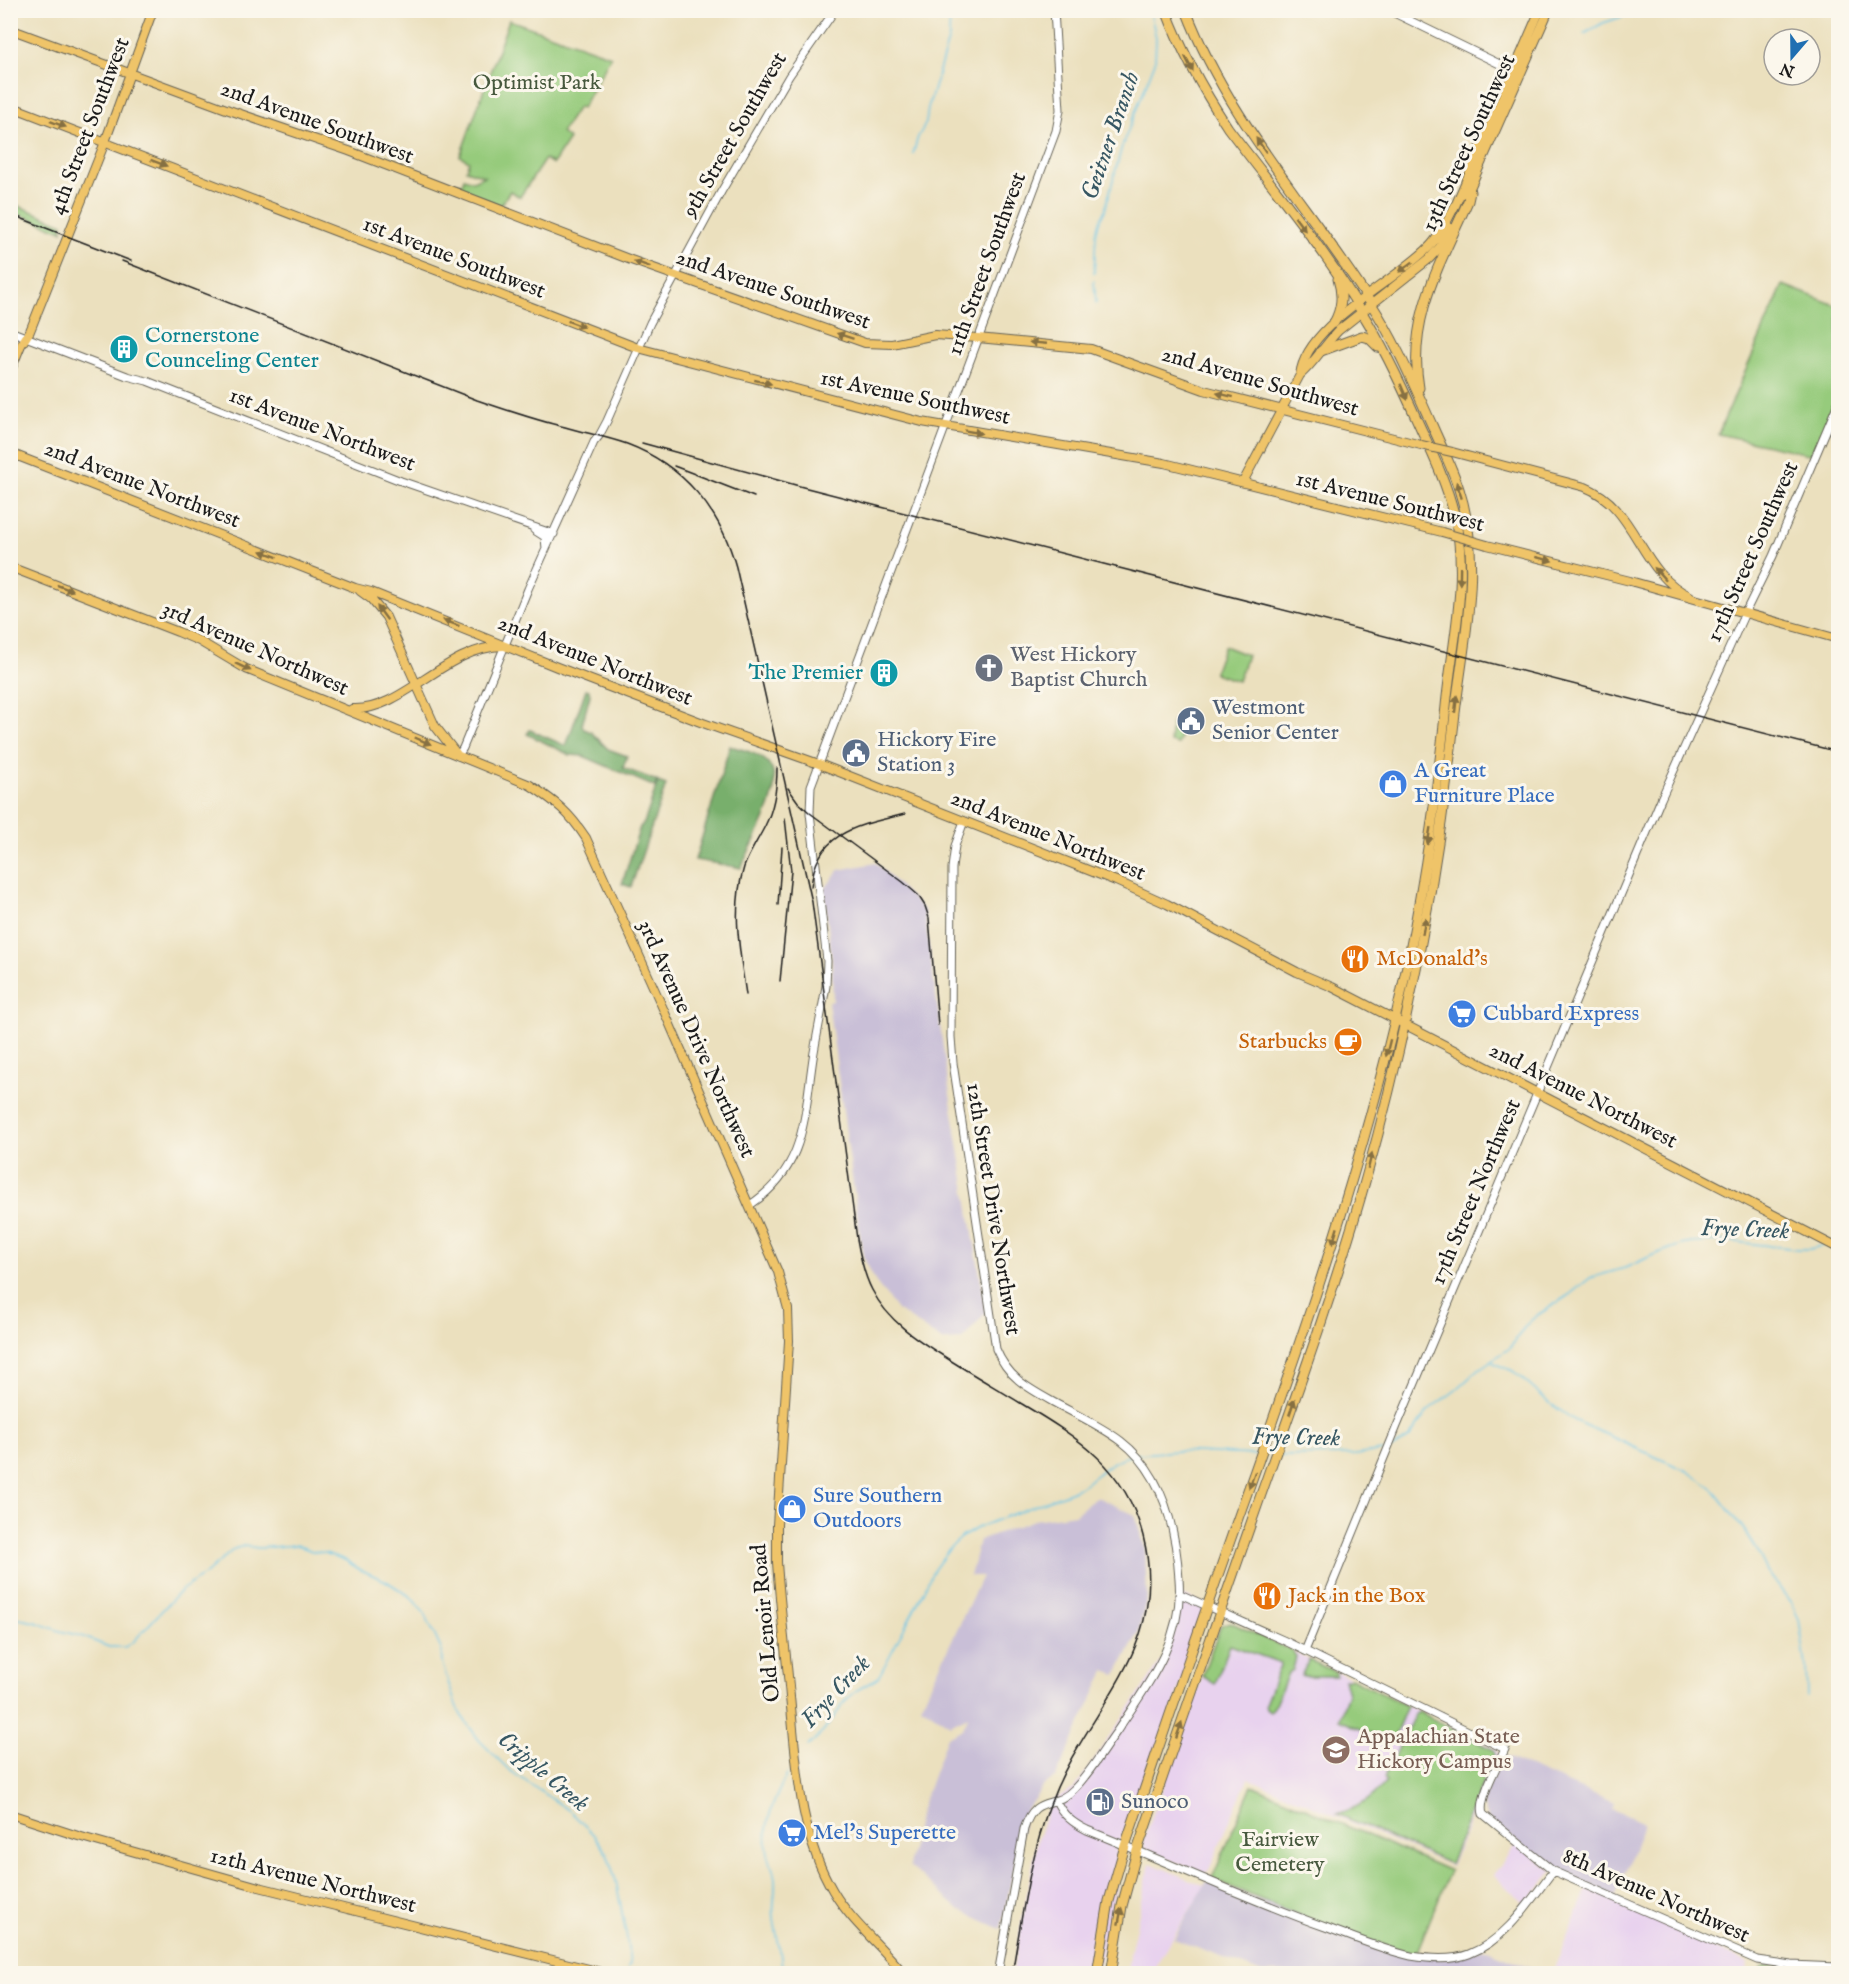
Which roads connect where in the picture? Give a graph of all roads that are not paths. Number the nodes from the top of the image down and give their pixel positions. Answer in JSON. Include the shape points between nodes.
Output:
{"nodes":[{"id":1,"x":153,"y":10,"type":"edge"},
{"id":2,"x":835,"y":10,"type":"edge"},
{"id":3,"x":1054,"y":10,"type":"edge"},
{"id":4,"x":1166,"y":10,"type":"edge"},
{"id":5,"x":1186,"y":10,"type":"edge"},
{"id":6,"x":1190,"y":10,"type":"edge"},
{"id":7,"x":1540,"y":10,"type":"edge"},
{"id":8,"x":1549,"y":10,"type":"edge"},
{"id":9,"x":1393,"y":11,"type":"edge"},
{"id":10,"x":10,"y":28,"type":"edge"},
{"id":11,"x":129,"y":73,"type":"junction"},
{"id":12,"x":1517,"y":73,"type":"junction"},
{"id":13,"x":1219,"y":81,"type":"junction"},
{"id":14,"x":10,"y":106,"type":"edge"},
{"id":15,"x":105,"y":142,"type":"junction"},
{"id":16,"x":1470,"y":192,"type":"junction"},
{"id":17,"x":1334,"y":268,"type":"junction"},
{"id":18,"x":675,"y":276,"type":"junction"},
{"id":19,"x":1370,"y":301,"type":"junction"},
{"id":20,"x":1356,"y":303,"type":"junction"},
{"id":21,"x":1362,"y":312,"type":"junction"},
{"id":22,"x":1334,"y":323,"type":"junction"},
{"id":23,"x":10,"y":331,"type":"edge"},
{"id":24,"x":26,"y":337,"type":"junction"},
{"id":25,"x":978,"y":338,"type":"junction"},
{"id":26,"x":638,"y":348,"type":"junction"},
{"id":27,"x":1321,"y":351,"type":"junction"},
{"id":28,"x":1392,"y":366,"type":"junction"},
{"id":29,"x":10,"y":372,"type":"edge"},
{"id":30,"x":1300,"y":375,"type":"junction"},
{"id":31,"x":1422,"y":402,"type":"junction"},
{"id":32,"x":1839,"y":403,"type":"edge"},
{"id":33,"x":1282,"y":409,"type":"junction"},
{"id":34,"x":947,"y":427,"type":"junction"},
{"id":35,"x":10,"y":453,"type":"edge"},
{"id":36,"x":1243,"y":482,"type":"junction"},
{"id":37,"x":522,"y":522,"type":"junction"},
{"id":38,"x":554,"y":534,"type":"junction"},
{"id":39,"x":546,"y":550,"type":"junction"},
{"id":40,"x":10,"y":567,"type":"edge"},
{"id":41,"x":355,"y":588,"type":"junction"},
{"id":42,"x":1710,"y":604,"type":"junction"},
{"id":43,"x":1745,"y":613,"type":"junction"},
{"id":44,"x":1839,"y":639,"type":"edge"},
{"id":45,"x":505,"y":646,"type":"junction"},
{"id":46,"x":416,"y":684,"type":"junction"},
{"id":47,"x":339,"y":707,"type":"junction"},
{"id":48,"x":1698,"y":716,"type":"joint"},
{"id":49,"x":458,"y":756,"type":"junction"},
{"id":50,"x":819,"y":764,"type":"junction"},
{"id":51,"x":549,"y":798,"type":"joint"},
{"id":52,"x":964,"y":820,"type":"junction"},
{"id":53,"x":1395,"y":1020,"type":"junction"},
{"id":54,"x":1405,"y":1025,"type":"junction"},
{"id":55,"x":1537,"y":1093,"type":"junction"},
{"id":56,"x":750,"y":1205,"type":"junction"},
{"id":57,"x":1839,"y":1248,"type":"edge"},
{"id":58,"x":788,"y":1309,"type":"joint"},
{"id":59,"x":1180,"y":1593,"type":"junction"},
{"id":60,"x":1208,"y":1605,"type":"junction"},
{"id":61,"x":1220,"y":1611,"type":"junction"},
{"id":62,"x":1305,"y":1651,"type":"junction"},
{"id":63,"x":1056,"y":1800,"type":"junction"},
{"id":64,"x":10,"y":1814,"type":"edge"},
{"id":65,"x":1125,"y":1846,"type":"junction"},
{"id":66,"x":1137,"y":1851,"type":"junction"},
{"id":67,"x":1553,"y":1871,"type":"junction"},
{"id":68,"x":1839,"y":1967,"type":"edge"},
{"id":69,"x":609,"y":1974,"type":"edge"},
{"id":70,"x":904,"y":1974,"type":"edge"},
{"id":71,"x":998,"y":1974,"type":"edge"},
{"id":72,"x":1097,"y":1974,"type":"edge"},
{"id":73,"x":1111,"y":1974,"type":"edge"}],
"edges":[{"from":1,"to":11,"type":"main road","name":"4th Street Southwest"},
{"from":2,"to":18,"type":"street","name":"9th Street Southwest","via":[[774,100]]},
{"from":3,"to":25,"type":"street","name":"11th Street Southwest","via":[[1059,119]]},
{"from":4,"to":17,"type":"highway","one_way":true,"via":[[1188,63],[1212,104]]},
{"from":5,"to":13,"type":"highway"},
{"from":6,"to":13,"type":"highway","via":[[1219,73]]},
{"from":7,"to":12,"type":"main road","name":"13th Street Southwest"},
{"from":8,"to":12,"type":"main road","name":"13th Street Southwest"},
{"from":9,"to":12,"type":"street"},
{"from":10,"to":11,"type":"main road","name":"2nd Avenue Southwest"},
{"from":11,"to":15,"type":"main road","name":"4th Street Southwest"},
{"from":18,"to":11,"type":"main road","name":"2nd Avenue Southwest","one_way":true,"via":[[349,151]]},
{"from":12,"to":16,"type":"main road","name":"13th Street Southwest"},
{"from":12,"to":19,"type":"main road","name":"13th Street Southwest","one_way":true,"via":[[1436,239]]},
{"from":19,"to":13,"type":"highway","one_way":true},
{"from":14,"to":15,"type":"main road","name":"1st Avenue Southwest","one_way":true},
{"from":15,"to":24,"type":"main road","name":"4th Street Southwest"},
{"from":15,"to":26,"type":"main road","name":"1st Avenue Southwest","one_way":true},
{"from":16,"to":19,"type":"main road","name":"13th Street Southwest","via":[[1440,248],[1421,267]]},
{"from":16,"to":31,"type":"highway","via":[[1419,324],[1415,366]]},
{"from":17,"to":20,"type":"highway"},
{"from":17,"to":22,"type":"highway","via":[[1342,300]]},
{"from":25,"to":18,"type":"main road","name":"2nd Avenue Southwest","one_way":true,"via":[[935,335],[892,344],[865,343]]},
{"from":18,"to":26,"type":"street","name":"9th Street Southwest"},
{"from":19,"to":20,"type":"main road","name":"13th Street Southwest"},
{"from":19,"to":21,"type":"main road","name":"13th Street Southwest"},
{"from":19,"to":31,"type":"highway"},
{"from":20,"to":21,"type":"highway"},
{"from":20,"to":22,"type":"main road","name":"13th Street Southwest"},
{"from":21,"to":27,"type":"main road","name":"13th Street Southwest"},
{"from":21,"to":28,"type":"highway"},
{"from":22,"to":30,"type":"main road","name":"13th Street Southwest","via":[[1309,352]]},
{"from":23,"to":24,"type":"street","name":"1st Avenue Northwest"},
{"from":24,"to":29,"type":"main road","name":"4th Street Southwest"},
{"from":24,"to":37,"type":"street","name":"1st Avenue Northwest","via":[[400,481]]},
{"from":33,"to":25,"type":"main road","name":"2nd Avenue Southwest","one_way":true,"via":[[1204,390],[1091,349]]},
{"from":25,"to":34,"type":"street","name":"11th Street Southwest"},
{"from":26,"to":34,"type":"main road","name":"1st Avenue Southwest","one_way":true},
{"from":26,"to":38,"type":"street","name":"9th Street Southwest"},
{"from":27,"to":28,"type":"highway","via":[[1362,336],[1375,342]]},
{"from":27,"to":30,"type":"main road","name":"13th Street Southwest"},
{"from":28,"to":53,"type":"highway","one_way":true,"via":[[1449,494],[1456,520],[1461,577],[1437,790]]},
{"from":30,"to":33,"type":"main road","name":"13th Street Southwest"},
{"from":54,"to":31,"type":"highway","one_way":true,"via":[[1446,795],[1472,579],[1461,494]]},
{"from":32,"to":43,"type":"street","name":"17th Street Southwest"},
{"from":33,"to":36,"type":"main road","name":"13th Street Southwest"},
{"from":42,"to":33,"type":"main road","name":"2nd Avenue Southwest","one_way":true,"bridge":true,"via":[[1664,579],[1618,510],[1603,495],[1585,487]]},
{"from":34,"to":36,"type":"main road","name":"1st Avenue Southwest","one_way":true,"via":[[1154,462]]},
{"from":34,"to":50,"type":"street","name":"11th Street Southwest"},
{"from":41,"to":35,"type":"main road","name":"2nd Avenue Northwest","one_way":true},
{"from":36,"to":42,"type":"main road","name":"1st Avenue Southwest","one_way":true,"bridge":true},
{"from":37,"to":38,"type":"street","name":"1st Avenue Northwest"},
{"from":37,"to":39,"type":"street","via":[[544,536]]},
{"from":38,"to":39,"type":"street","name":"9th Street Southwest"},
{"from":39,"to":45,"type":"street","name":"9th Street Southwest"},
{"from":40,"to":47,"type":"main road","name":"3rd Avenue Northwest","one_way":true,"via":[[199,640],[241,667]]},
{"from":45,"to":41,"type":"main road","name":"2nd Avenue Northwest","one_way":true},
{"from":46,"to":41,"type":"main road","one_way":true,"via":[[386,617]]},
{"from":42,"to":43,"type":"main road","name":"1st Avenue Southwest"},
{"from":43,"to":44,"type":"main road","name":"1st Avenue Southwest"},
{"from":43,"to":48,"type":"street","name":"17th Street Southwest"},
{"from":45,"to":46,"type":"main road","via":[[468,652]]},
{"from":45,"to":49,"type":"street","name":"9th Street Southwest"},
{"from":45,"to":50,"type":"main road","name":"2nd Avenue Northwest"},
{"from":46,"to":47,"type":"main road","via":[[384,704],[362,710]]},
{"from":46,"to":49,"type":"main road","via":[[439,733]]},
{"from":47,"to":49,"type":"main road","name":"3rd Avenue Northwest","one_way":true},
{"from":48,"to":55,"type":"street","name":"17th Street Northwest"},
{"from":49,"to":51,"type":"main road","name":"3rd Avenue Northwest","via":[[530,785]]},
{"from":50,"to":52,"type":"main road","name":"2nd Avenue Northwest"},
{"from":50,"to":56,"type":"street","name":"11th Street Southwest","via":[[811,786],[810,813],[827,961],[826,986],[802,1135],[778,1180]]},
{"from":51,"to":56,"type":"main road","name":"3rd Avenue Drive Northwest","via":[[573,818],[593,850]]},
{"from":52,"to":53,"type":"main road","name":"2nd Avenue Northwest","via":[[1142,892]]},
{"from":52,"to":59,"type":"street","name":"12th Street Drive Northwest","via":[[952,858],[952,1063],[996,1349],[1007,1370],[1018,1380],[1109,1433],[1141,1460],[1157,1485],[1170,1519]]},
{"from":53,"to":54,"type":"main road","name":"2nd Avenue Northwest"},
{"from":53,"to":60,"type":"highway","one_way":true,"via":[[1333,1244]]},
{"from":54,"to":55,"type":"main road","name":"2nd Avenue Northwest"},
{"from":61,"to":54,"type":"highway","one_way":true,"via":[[1331,1293],[1367,1175]]},
{"from":55,"to":57,"type":"main road","name":"2nd Avenue Northwest"},
{"from":55,"to":62,"type":"street","name":"17th Street Northwest"},
{"from":56,"to":58,"type":"main road","name":"3rd Avenue Drive Northwest","via":[[778,1272]]},
{"from":58,"to":70,"type":"main road","name":"Old Lenoir Road","via":[[789,1364],[777,1526],[778,1583],[800,1795],[809,1839],[842,1905]]},
{"from":59,"to":60,"type":"street"},
{"from":59,"to":63,"type":"street","name":"12th Street Drive Northwest","via":[[1172,1638],[1159,1666],[1080,1782]]},
{"from":60,"to":61,"type":"street"},
{"from":60,"to":65,"type":"highway"},
{"from":61,"to":62,"type":"street"},
{"from":66,"to":61,"type":"highway","one_way":true},
{"from":62,"to":67,"type":"street","name":"8th Avenue Northwest","via":[[1504,1749],[1481,1809],[1488,1820]]},
{"from":63,"to":65,"type":"street","via":[[1063,1813],[1078,1825]]},
{"from":63,"to":71,"type":"street","name":"12th Street Drive Northwest","via":[[1035,1808],[1026,1822]]},
{"from":64,"to":69,"type":"main road","name":"12th Avenue Northwest","via":[[259,1887]]},
{"from":65,"to":66,"type":"street"},
{"from":65,"to":72,"type":"highway","via":[[1109,1901]]},
{"from":66,"to":67,"type":"street","via":[[1278,1910],[1400,1953],[1433,1959],[1462,1956],[1489,1944]]},
{"from":73,"to":66,"type":"highway","one_way":true,"via":[[1122,1906]]},
{"from":67,"to":68,"type":"street","name":"8th Avenue Northwest","via":[[1757,1960]]}]}
